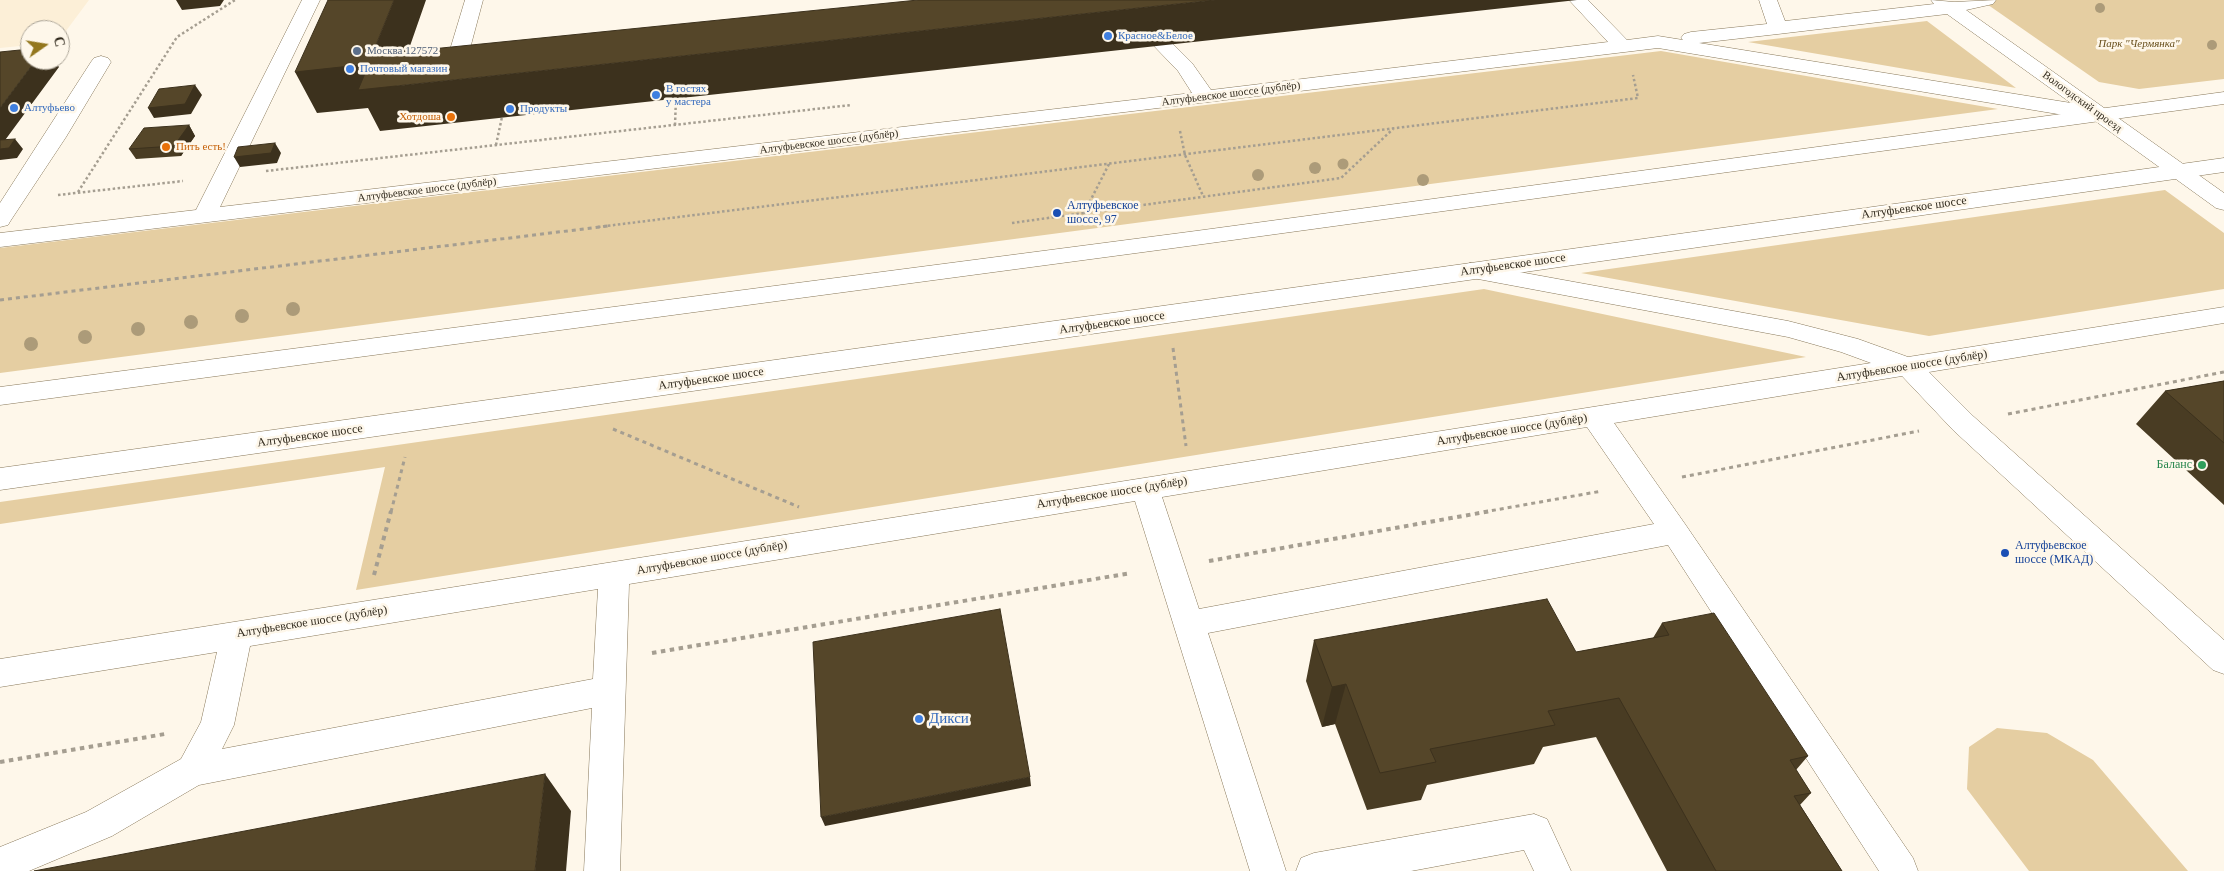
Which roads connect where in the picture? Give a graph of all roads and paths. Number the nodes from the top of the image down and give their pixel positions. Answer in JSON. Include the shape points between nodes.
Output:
{"nodes":[{"id":1,"x":235,"y":0,"type":"edge"},
{"id":2,"x":311,"y":0,"type":"edge"},
{"id":3,"x":474,"y":0,"type":"edge"},
{"id":4,"x":1578,"y":0,"type":"edge"},
{"id":5,"x":1768,"y":0,"type":"edge"},
{"id":6,"x":1987,"y":0,"type":"edge"},
{"id":7,"x":1945,"y":4,"type":"edge"},
{"id":8,"x":1778,"y":28,"type":"junction"},
{"id":9,"x":1658,"y":42,"type":"junction"},
{"id":10,"x":1164,"y":45,"type":"edge"},
{"id":11,"x":1621,"y":45,"type":"junction"},
{"id":12,"x":490,"y":60,"type":"edge"},
{"id":13,"x":102,"y":62,"type":"dead end"},
{"id":14,"x":1205,"y":97,"type":"junction"},
{"id":15,"x":676,"y":98,"type":"edge"},
{"id":16,"x":2224,"y":98,"type":"edge"},
{"id":17,"x":2098,"y":114,"type":"junction"},
{"id":18,"x":502,"y":118,"type":"edge"},
{"id":19,"x":675,"y":125,"type":"dead end"},
{"id":20,"x":1394,"y":128,"type":"dead end"},
{"id":21,"x":496,"y":145,"type":"dead end"},
{"id":22,"x":1109,"y":164,"type":"dead end"},
{"id":23,"x":2224,"y":165,"type":"edge"},
{"id":24,"x":2177,"y":171,"type":"junction"},
{"id":25,"x":77,"y":193,"type":"dead end"},
{"id":26,"x":2224,"y":203,"type":"edge"},
{"id":27,"x":1084,"y":213,"type":"junction"},
{"id":28,"x":204,"y":217,"type":"junction"},
{"id":29,"x":0,"y":220,"type":"edge"},
{"id":30,"x":1012,"y":223,"type":"dead end"},
{"id":31,"x":0,"y":240,"type":"edge"},
{"id":32,"x":1470,"y":271,"type":"junction"},
{"id":33,"x":2224,"y":315,"type":"edge"},
{"id":34,"x":1173,"y":346,"type":"dead end"},
{"id":35,"x":1908,"y":367,"type":"junction"},
{"id":36,"x":2224,"y":372,"type":"edge"},
{"id":37,"x":0,"y":396,"type":"edge"},
{"id":38,"x":1594,"y":416,"type":"junction"},
{"id":39,"x":1963,"y":423,"type":"junction"},
{"id":40,"x":606,"y":427,"type":"dead end"},
{"id":41,"x":407,"y":451,"type":"dead end"},
{"id":42,"x":0,"y":479,"type":"edge"},
{"id":43,"x":1191,"y":480,"type":"junction"},
{"id":44,"x":1643,"y":484,"type":"junction"},
{"id":45,"x":1144,"y":488,"type":"junction"},
{"id":46,"x":1675,"y":532,"type":"junction"},
{"id":47,"x":862,"y":533,"type":"junction"},
{"id":48,"x":1170,"y":566,"type":"junction"},
{"id":49,"x":614,"y":575,"type":"junction"},
{"id":50,"x":364,"y":614,"type":"junction"},
{"id":51,"x":1188,"y":624,"type":"junction"},
{"id":52,"x":237,"y":634,"type":"junction"},
{"id":53,"x":2224,"y":660,"type":"edge"},
{"id":54,"x":0,"y":673,"type":"edge"},
{"id":55,"x":609,"y":675,"type":"junction"},
{"id":56,"x":218,"y":725,"type":"junction"},
{"id":57,"x":0,"y":762,"type":"edge"},
{"id":58,"x":193,"y":770,"type":"junction"},
{"id":59,"x":0,"y":865,"type":"edge"},
{"id":60,"x":602,"y":871,"type":"edge"},
{"id":61,"x":1268,"y":871,"type":"edge"},
{"id":62,"x":1314,"y":871,"type":"edge"},
{"id":63,"x":1553,"y":871,"type":"edge"},
{"id":64,"x":1900,"y":871,"type":"edge"}],
"edges":[{"from":1,"to":25,"type":"path","via":[[177,37]]},
{"from":2,"to":28,"type":"street"},
{"from":3,"to":12,"type":"street","via":[[456,64]]},
{"from":4,"to":11,"type":"street"},
{"from":5,"to":8,"type":"street"},
{"from":6,"to":7,"type":"street","name":"Алтуфьевское шоссе (дублёр)"},
{"from":7,"to":8,"type":"street","name":"Алтуфьевское шоссе (дублёр)"},
{"from":7,"to":17,"type":"street","name":"Вологодский проезд"},
{"from":8,"to":9,"type":"street","name":"Алтуфьевское шоссе (дублёр)"},
{"from":9,"to":11,"type":"street","name":"Алтуфьевское шоссе (дублёр)"},
{"from":9,"to":17,"type":"street","name":"Алтуфьевское шоссе (дублёр)"},
{"from":10,"to":14,"type":"street"},
{"from":11,"to":14,"type":"street","name":"Алтуфьевское шоссе (дублёр)"},
{"from":13,"to":29,"type":"street"},
{"from":14,"to":28,"type":"street","name":"Алтуфьевское шоссе (дублёр)"},
{"from":15,"to":19,"type":"path"},
{"from":16,"to":17,"type":"street"},
{"from":17,"to":24,"type":"street","name":"Вологодский проезд"},
{"from":17,"to":37,"type":"street","via":[[1196,238]]},
{"from":18,"to":21,"type":"path"},
{"from":20,"to":27,"type":"path","via":[[1341,178]]},
{"from":22,"to":27,"type":"path"},
{"from":23,"to":24,"type":"street","name":"Алтуфьевское шоссе"},
{"from":24,"to":26,"type":"street","name":"Вологодский проезд"},
{"from":24,"to":32,"type":"street","name":"Алтуфьевское шоссе"},
{"from":27,"to":30,"type":"path"},
{"from":28,"to":31,"type":"street","name":"Алтуфьевское шоссе (дублёр)"},
{"from":32,"to":35,"type":"street","via":[[1788,329],[1849,345]]},
{"from":32,"to":42,"type":"street","name":"Алтуфьевское шоссе"},
{"from":33,"to":35,"type":"street","name":"Алтуфьевское шоссе (дублёр)"},
{"from":34,"to":43,"type":"path"},
{"from":35,"to":38,"type":"street","name":"Алтуфьевское шоссе (дублёр)"},
{"from":35,"to":39,"type":"street"},
{"from":36,"to":39,"type":"path"},
{"from":38,"to":43,"type":"street","name":"Алтуфьевское шоссе (дублёр)"},
{"from":38,"to":44,"type":"street"},
{"from":39,"to":44,"type":"path"},
{"from":39,"to":53,"type":"street"},
{"from":40,"to":47,"type":"path"},
{"from":41,"to":50,"type":"path"},
{"from":43,"to":45,"type":"street","name":"Алтуфьевское шоссе (дублёр)"},
{"from":44,"to":46,"type":"street"},
{"from":44,"to":48,"type":"path"},
{"from":45,"to":47,"type":"street","name":"Алтуфьевское шоссе (дублёр)"},
{"from":45,"to":48,"type":"street"},
{"from":46,"to":51,"type":"street"},
{"from":46,"to":64,"type":"street"},
{"from":47,"to":49,"type":"street","name":"Алтуфьевское шоссе (дублёр)"},
{"from":48,"to":51,"type":"street"},
{"from":48,"to":55,"type":"path"},
{"from":49,"to":50,"type":"street","name":"Алтуфьевское шоссе (дублёр)"},
{"from":49,"to":55,"type":"street"},
{"from":50,"to":52,"type":"street","name":"Алтуфьевское шоссе (дублёр)"},
{"from":51,"to":61,"type":"street"},
{"from":52,"to":54,"type":"street","name":"Алтуфьевское шоссе (дублёр)"},
{"from":52,"to":56,"type":"street"},
{"from":55,"to":58,"type":"street"},
{"from":55,"to":60,"type":"street"},
{"from":56,"to":57,"type":"path"},
{"from":56,"to":58,"type":"street"},
{"from":58,"to":59,"type":"street","via":[[99,824]]},
{"from":62,"to":63,"type":"street","via":[[1534,831]]}]}
